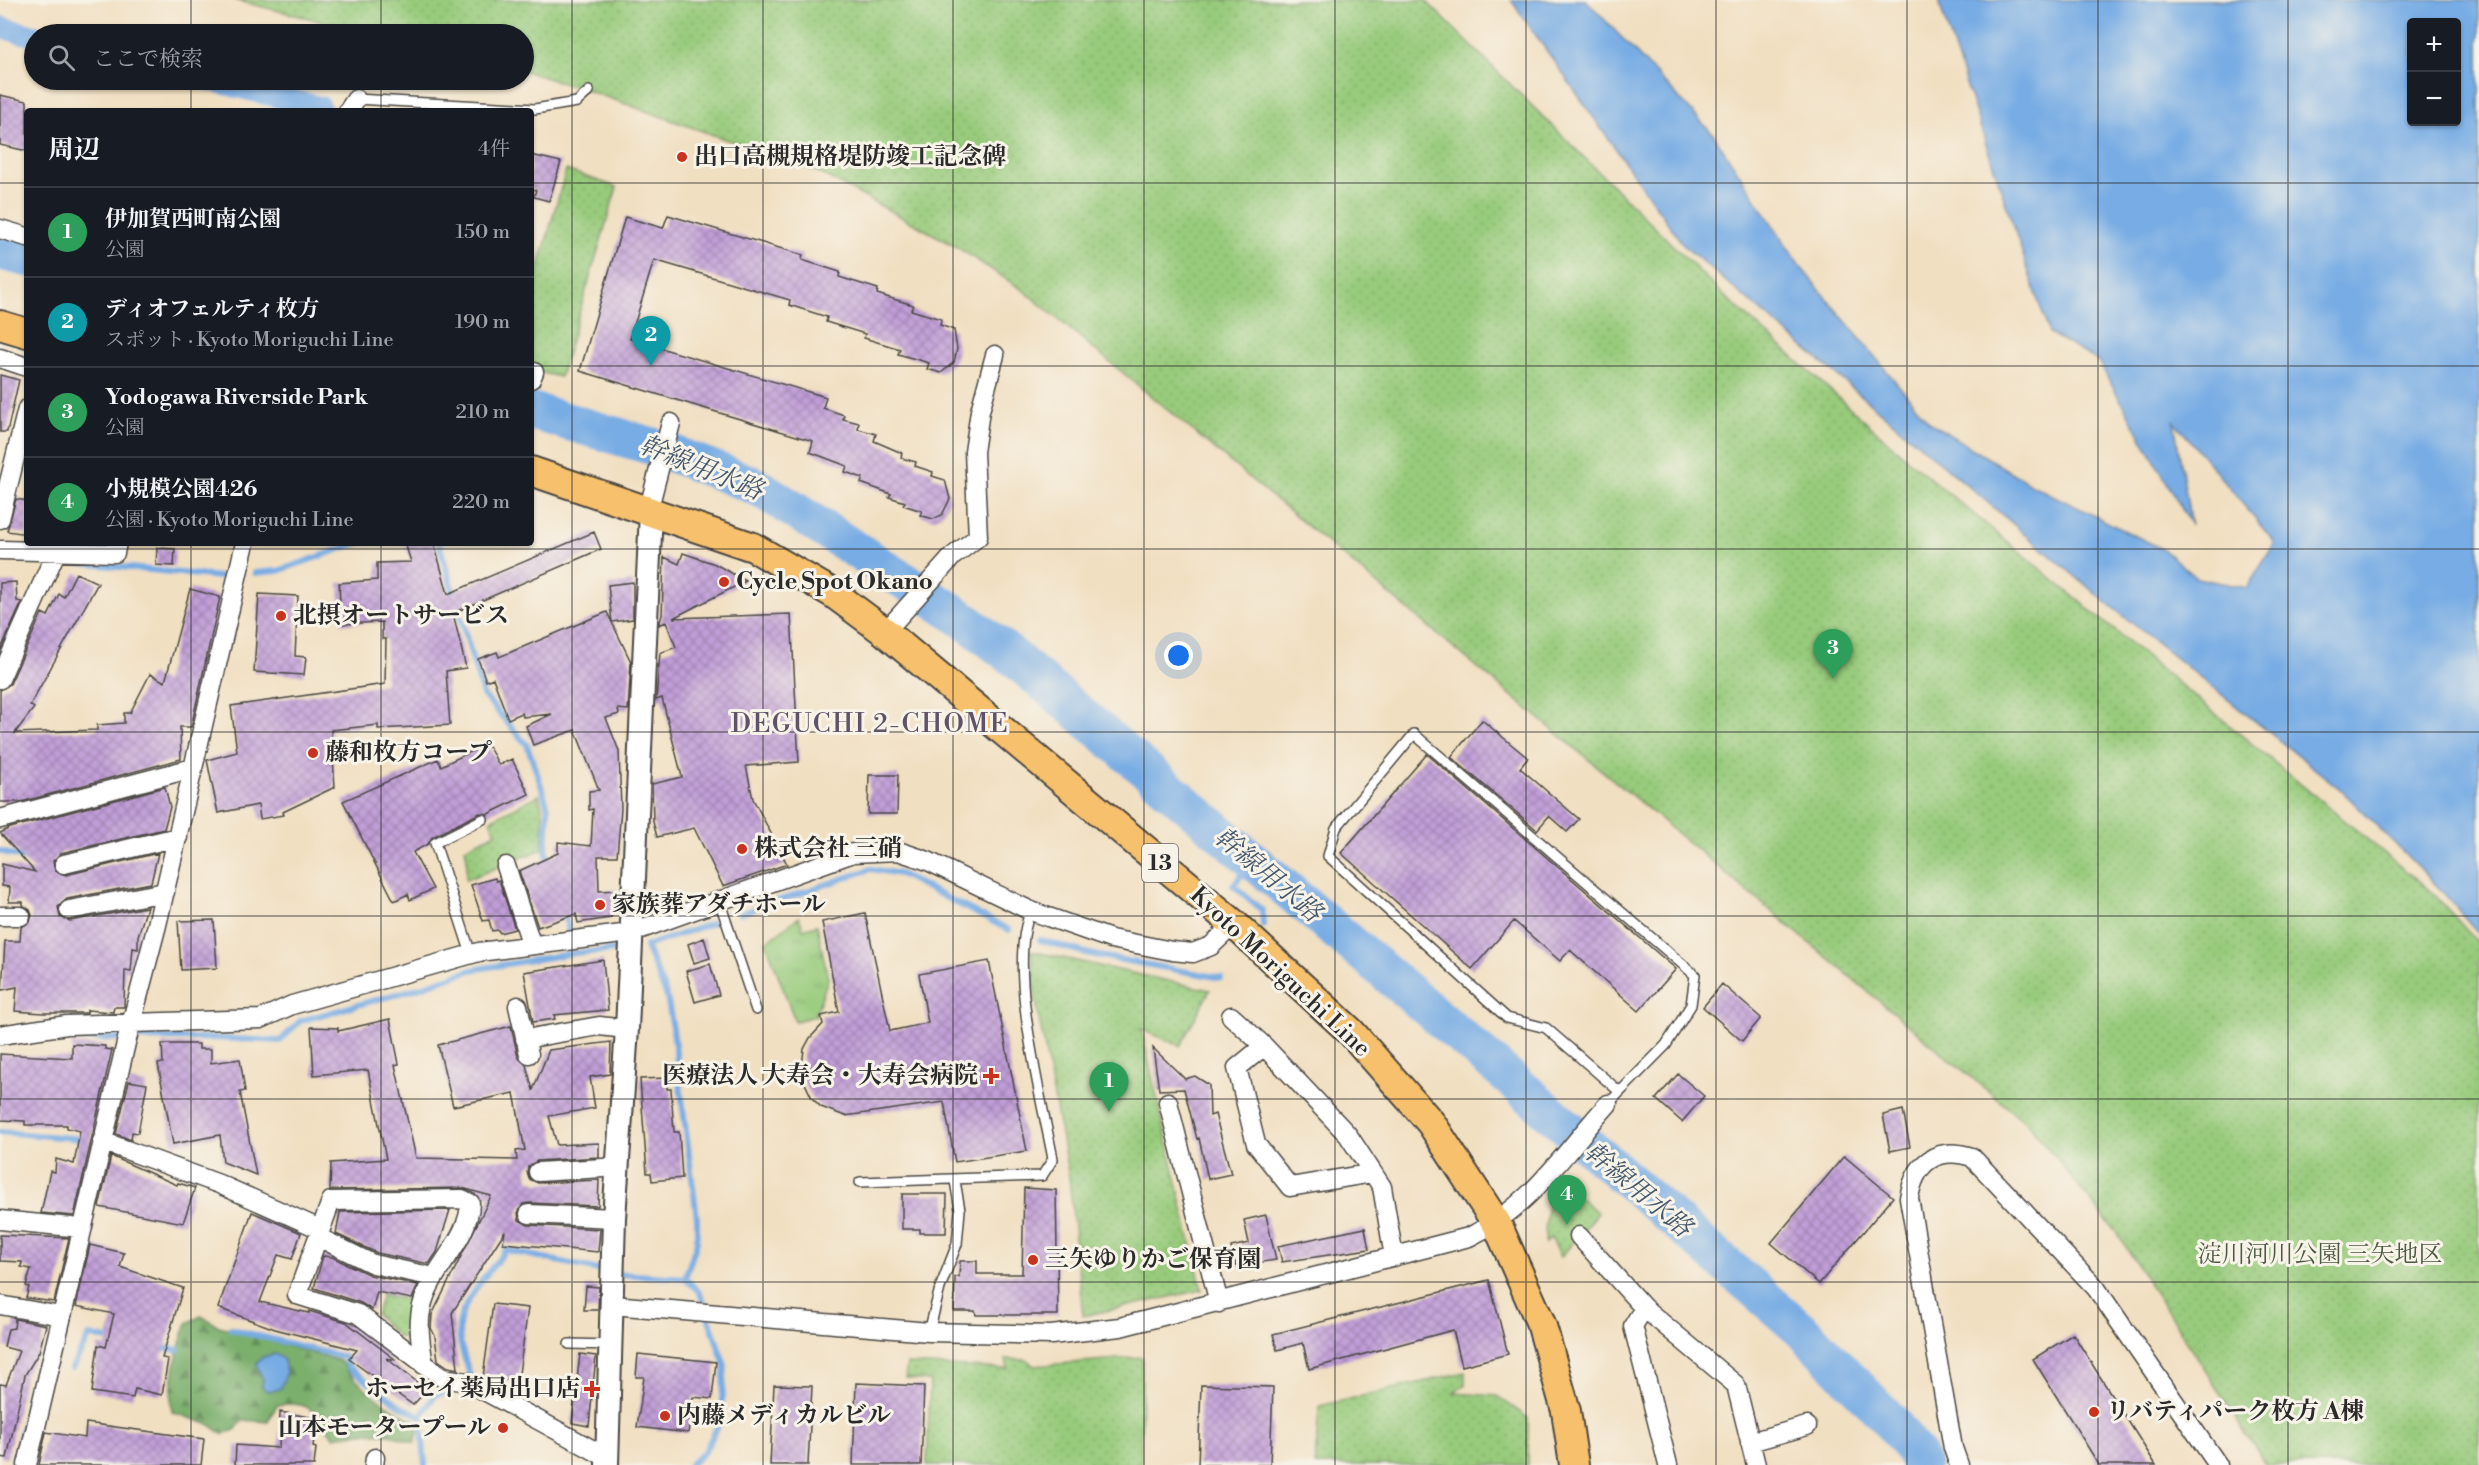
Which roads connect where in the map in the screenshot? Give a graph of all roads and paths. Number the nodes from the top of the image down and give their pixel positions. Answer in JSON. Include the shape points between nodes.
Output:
{"nodes":[{"id":1,"x":589,"y":91,"type":"dead end"},
{"id":2,"x":352,"y":105,"type":"edge"},
{"id":3,"x":489,"y":108,"type":"edge"},
{"id":4,"x":534,"y":109,"type":"edge"},
{"id":5,"x":0,"y":229,"type":"edge"},
{"id":6,"x":24,"y":236,"type":"edge"},
{"id":7,"x":0,"y":325,"type":"edge"},
{"id":8,"x":24,"y":332,"type":"edge"},
{"id":9,"x":995,"y":355,"type":"dead end"},
{"id":10,"x":0,"y":358,"type":"edge"},
{"id":11,"x":24,"y":366,"type":"edge"},
{"id":12,"x":24,"y":421,"type":"edge"},
{"id":13,"x":671,"y":423,"type":"dead end"},
{"id":14,"x":534,"y":472,"type":"edge"},
{"id":15,"x":651,"y":506,"type":"junction"},
{"id":16,"x":0,"y":519,"type":"edge"},
{"id":17,"x":116,"y":546,"type":"edge"},
{"id":18,"x":244,"y":546,"type":"edge"},
{"id":19,"x":0,"y":550,"type":"edge"},
{"id":20,"x":57,"y":550,"type":"junction"},
{"id":21,"x":890,"y":627,"type":"junction"},
{"id":22,"x":0,"y":679,"type":"edge"},
{"id":23,"x":194,"y":768,"type":"junction"},
{"id":24,"x":0,"y":819,"type":"edge"},
{"id":25,"x":483,"y":819,"type":"dead end"},
{"id":26,"x":178,"y":837,"type":"junction"},
{"id":27,"x":64,"y":864,"type":"dead end"},
{"id":28,"x":506,"y":866,"type":"dead end"},
{"id":29,"x":165,"y":892,"type":"junction"},
{"id":30,"x":719,"y":900,"type":"junction"},
{"id":31,"x":69,"y":910,"type":"dead end"},
{"id":32,"x":1031,"y":911,"type":"junction"},
{"id":33,"x":0,"y":916,"type":"edge"},
{"id":34,"x":21,"y":916,"type":"dead end"},
{"id":35,"x":1234,"y":924,"type":"junction"},
{"id":36,"x":630,"y":933,"type":"junction"},
{"id":37,"x":531,"y":943,"type":"junction"},
{"id":38,"x":471,"y":954,"type":"junction"},
{"id":39,"x":518,"y":1006,"type":"dead end"},
{"id":40,"x":756,"y":1010,"type":"dead end"},
{"id":41,"x":1231,"y":1016,"type":"dead end"},
{"id":42,"x":130,"y":1024,"type":"junction"},
{"id":43,"x":627,"y":1029,"type":"junction"},
{"id":44,"x":0,"y":1035,"type":"edge"},
{"id":45,"x":1264,"y":1046,"type":"junction"},
{"id":46,"x":1614,"y":1098,"type":"junction"},
{"id":47,"x":1168,"y":1102,"type":"dead end"},
{"id":48,"x":102,"y":1141,"type":"junction"},
{"id":49,"x":619,"y":1167,"type":"junction"},
{"id":50,"x":538,"y":1172,"type":"dead end"},
{"id":51,"x":1373,"y":1173,"type":"junction"},
{"id":52,"x":955,"y":1180,"type":"junction"},
{"id":53,"x":860,"y":1182,"type":"dead end"},
{"id":54,"x":529,"y":1214,"type":"dead end"},
{"id":55,"x":614,"y":1218,"type":"junction"},
{"id":56,"x":0,"y":1221,"type":"edge"},
{"id":57,"x":1497,"y":1224,"type":"junction"},
{"id":58,"x":81,"y":1228,"type":"junction"},
{"id":59,"x":319,"y":1233,"type":"junction"},
{"id":60,"x":1579,"y":1236,"type":"dead end"},
{"id":61,"x":1394,"y":1257,"type":"junction"},
{"id":62,"x":434,"y":1276,"type":"junction"},
{"id":63,"x":1219,"y":1303,"type":"junction"},
{"id":64,"x":0,"y":1305,"type":"edge"},
{"id":65,"x":613,"y":1305,"type":"junction"},
{"id":66,"x":1644,"y":1308,"type":"junction"},
{"id":67,"x":61,"y":1316,"type":"junction"},
{"id":68,"x":929,"y":1332,"type":"junction"},
{"id":69,"x":569,"y":1344,"type":"dead end"},
{"id":70,"x":611,"y":1345,"type":"junction"},
{"id":71,"x":424,"y":1365,"type":"junction"},
{"id":72,"x":1807,"y":1426,"type":"dead end"},
{"id":73,"x":1750,"y":1442,"type":"junction"},
{"id":74,"x":607,"y":1462,"type":"edge"},
{"id":75,"x":27,"y":1465,"type":"edge"},
{"id":76,"x":1574,"y":1465,"type":"edge"},
{"id":77,"x":1668,"y":1465,"type":"edge"},
{"id":78,"x":1756,"y":1465,"type":"edge"},
{"id":79,"x":1959,"y":1465,"type":"edge"},
{"id":80,"x":2218,"y":1465,"type":"edge"}],
"edges":[{"from":1,"to":4,"type":"lane","via":[[577,102]]},
{"from":2,"to":3,"type":"lane"},
{"from":5,"to":6,"type":"street"},
{"from":7,"to":8,"type":"main road"},
{"from":9,"to":21,"type":"street","via":[[974,452],[978,537],[953,556]]},
{"from":10,"to":11,"type":"street"},
{"from":12,"to":16,"type":"street"},
{"from":13,"to":15,"type":"street"},
{"from":14,"to":15,"type":"main road","name":"Kyoto Moriguchi Line","number":"13"},
{"from":15,"to":21,"type":"main road","name":"Kyoto Moriguchi Line","number":"13","via":[[753,547]]},
{"from":15,"to":36,"type":"street"},
{"from":17,"to":20,"type":"street","via":[[115,553]]},
{"from":18,"to":23,"type":"street"},
{"from":19,"to":20,"type":"street"},
{"from":20,"to":22,"type":"street"},
{"from":21,"to":35,"type":"main road","name":"Kyoto Moriguchi Line","number":"13"},
{"from":23,"to":24,"type":"street"},
{"from":23,"to":26,"type":"street"},
{"from":25,"to":38,"type":"lane","via":[[435,843]]},
{"from":26,"to":27,"type":"street"},
{"from":26,"to":29,"type":"street"},
{"from":28,"to":37,"type":"street"},
{"from":29,"to":31,"type":"street"},
{"from":29,"to":42,"type":"street"},
{"from":30,"to":32,"type":"street","via":[[853,852],[898,851],[928,861]]},
{"from":30,"to":36,"type":"street"},
{"from":30,"to":40,"type":"lane"},
{"from":32,"to":35,"type":"street","via":[[1111,939],[1193,953],[1211,946]]},
{"from":32,"to":52,"type":"lane","via":[[1025,924],[1022,953],[1026,1010],[1053,1159],[1042,1176]]},
{"from":33,"to":34,"type":"street"},
{"from":35,"to":57,"type":"main road","name":"Kyoto Moriguchi Line","number":"13","via":[[1351,1032],[1431,1122]]},
{"from":36,"to":37,"type":"street"},
{"from":36,"to":43,"type":"street"},
{"from":37,"to":38,"type":"street"},
{"from":38,"to":42,"type":"street","via":[[292,1005],[261,1019]]},
{"from":39,"to":43,"type":"street","via":[[527,1046],[599,1026]]},
{"from":41,"to":45,"type":"street"},
{"from":42,"to":44,"type":"street","via":[[67,1025]]},
{"from":42,"to":48,"type":"street"},
{"from":43,"to":49,"type":"street"},
{"from":45,"to":51,"type":"street","via":[[1348,1135]]},
{"from":45,"to":51,"type":"street","via":[[1237,1068],[1256,1144],[1290,1187]]},
{"from":46,"to":46,"type":"lane","via":[[1546,1028],[1506,1018],[1328,856],[1336,828],[1414,734],[1695,975],[1691,1005],[1666,1045]]},
{"from":46,"to":57,"type":"street","via":[[1543,1182]]},
{"from":47,"to":63,"type":"street"},
{"from":48,"to":58,"type":"street"},
{"from":48,"to":59,"type":"street","via":[[219,1184]]},
{"from":49,"to":50,"type":"street"},
{"from":49,"to":55,"type":"street"},
{"from":51,"to":61,"type":"street","via":[[1382,1187]]},
{"from":52,"to":53,"type":"lane"},
{"from":52,"to":68,"type":"lane","via":[[960,1210],[957,1244]]},
{"from":54,"to":55,"type":"street"},
{"from":55,"to":65,"type":"street"},
{"from":56,"to":58,"type":"street"},
{"from":57,"to":61,"type":"street","via":[[1469,1237]]},
{"from":57,"to":76,"type":"main road","name":"Kyoto Moriguchi Line","number":"13","via":[[1542,1326],[1566,1411]]},
{"from":58,"to":67,"type":"street"},
{"from":59,"to":62,"type":"street","via":[[373,1264]]},
{"from":59,"to":62,"type":"street","via":[[331,1201],[462,1199],[470,1203],[470,1219]]},
{"from":59,"to":71,"type":"street","via":[[297,1295],[358,1314]]},
{"from":60,"to":66,"type":"street"},
{"from":61,"to":63,"type":"street"},
{"from":62,"to":71,"type":"street","via":[[422,1306]]},
{"from":63,"to":68,"type":"street","via":[[1120,1327],[1051,1335]]},
{"from":64,"to":67,"type":"street"},
{"from":65,"to":68,"type":"street"},
{"from":65,"to":70,"type":"street"},
{"from":66,"to":73,"type":"street","via":[[1736,1385]]},
{"from":66,"to":77,"type":"street","via":[[1633,1326]]},
{"from":67,"to":75,"type":"street"},
{"from":69,"to":70,"type":"lane"},
{"from":70,"to":74,"type":"street"},
{"from":71,"to":74,"type":"street","via":[[443,1378],[468,1382]]},
{"from":72,"to":73,"type":"street"},
{"from":73,"to":78,"type":"street"},
{"from":79,"to":80,"type":"street","via":[[1909,1198],[1912,1179],[1929,1160],[1955,1152],[1972,1157],[2096,1288]]}]}
